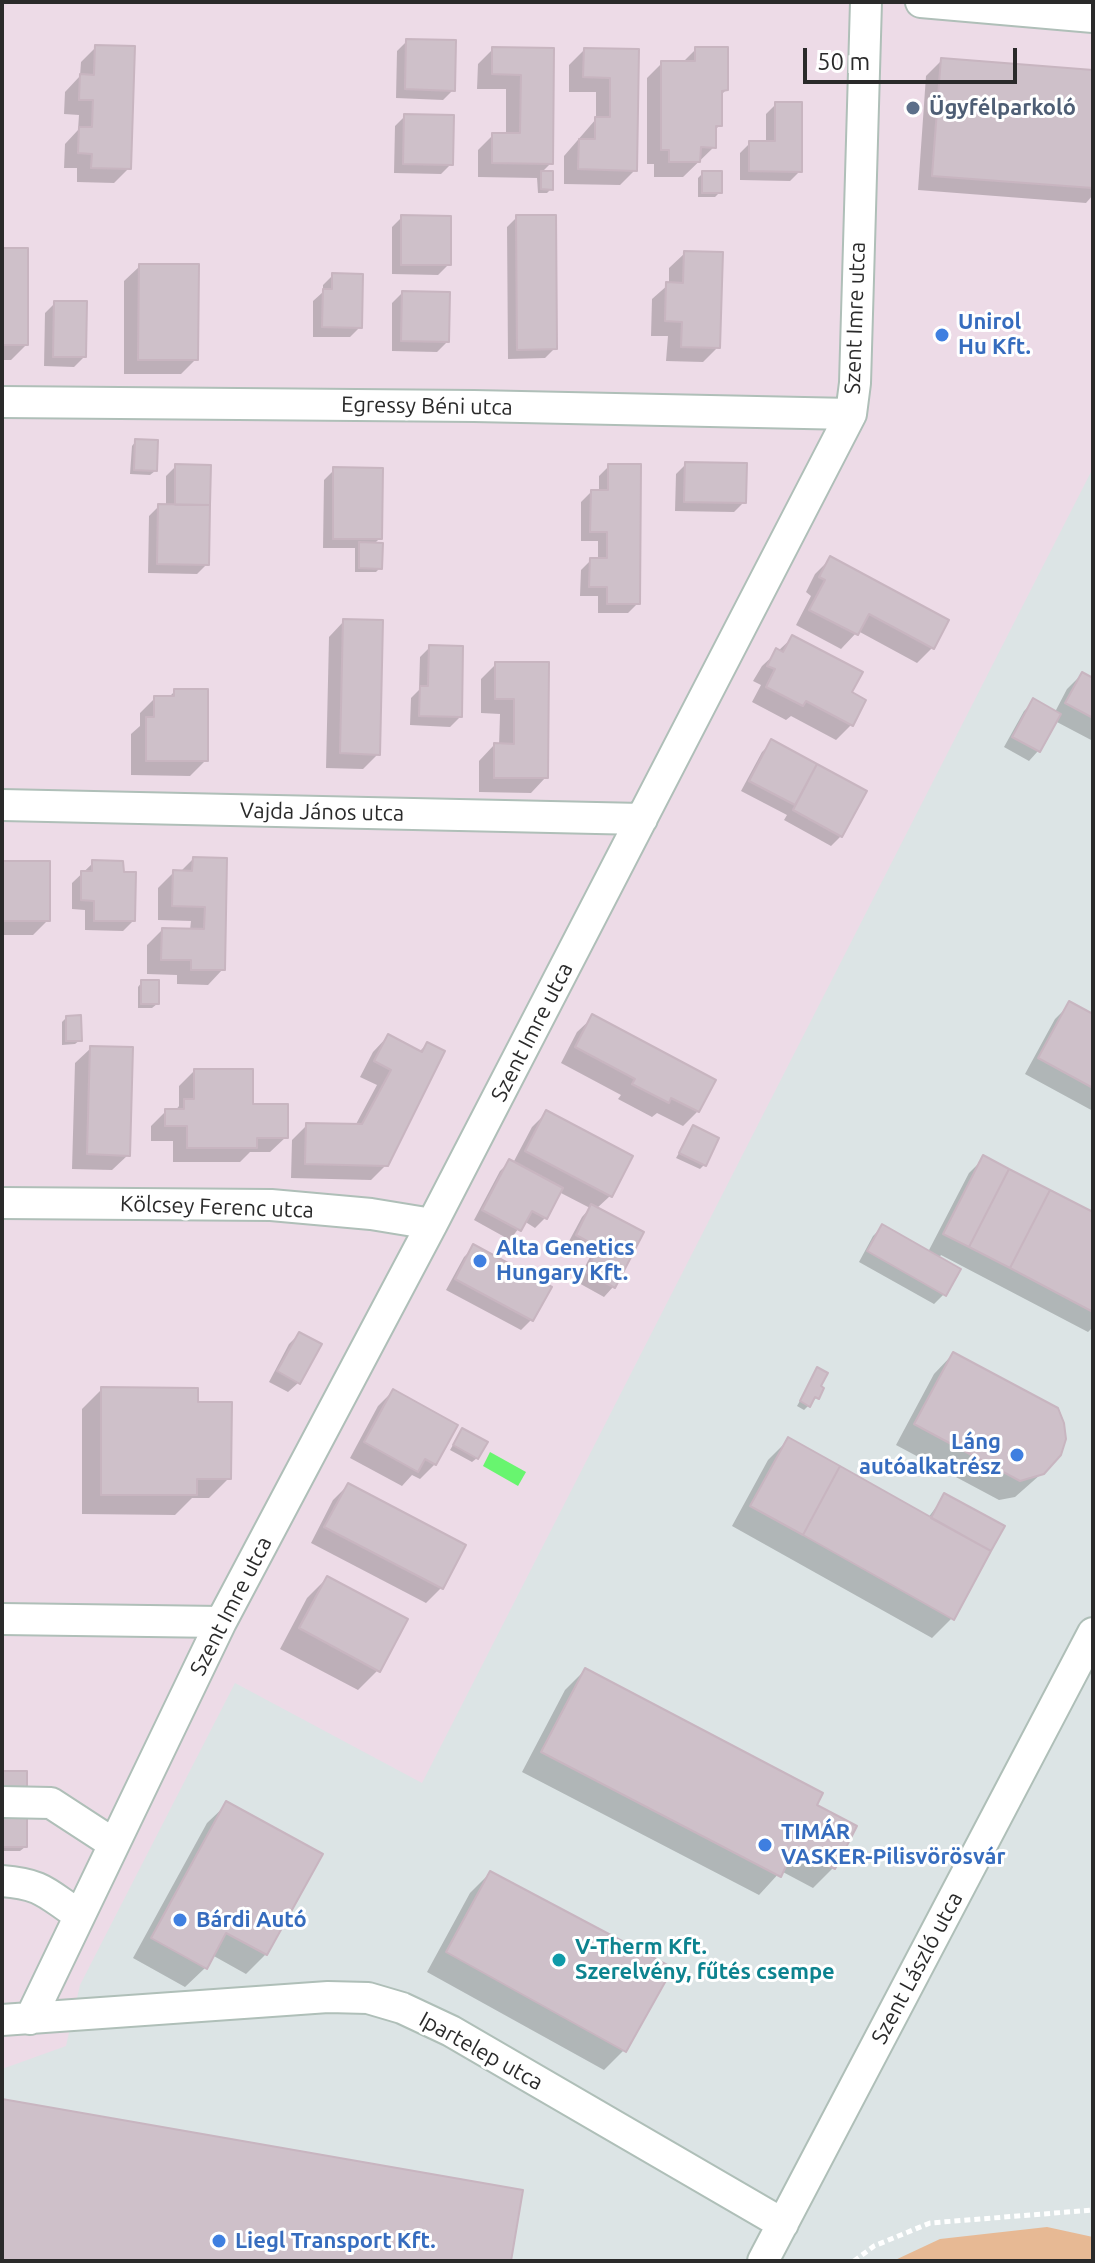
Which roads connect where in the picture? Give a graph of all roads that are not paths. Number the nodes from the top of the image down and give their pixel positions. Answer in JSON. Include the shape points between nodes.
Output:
{"nodes":[{"id":1,"x":866,"y":2,"type":"edge"},
{"id":2,"x":921,"y":2,"type":"edge"},
{"id":3,"x":1093,"y":17,"type":"edge"},
{"id":4,"x":2,"y":402,"type":"edge"},
{"id":5,"x":851,"y":414,"type":"junction"},
{"id":6,"x":2,"y":805,"type":"edge"},
{"id":7,"x":642,"y":819,"type":"junction"},
{"id":8,"x":2,"y":1203,"type":"edge"},
{"id":9,"x":432,"y":1224,"type":"junction"},
{"id":10,"x":2,"y":1619,"type":"edge"},
{"id":11,"x":221,"y":1622,"type":"junction"},
{"id":12,"x":1093,"y":1633,"type":"edge"},
{"id":13,"x":2,"y":1802,"type":"edge"},
{"id":14,"x":114,"y":1844,"type":"junction"},
{"id":15,"x":4,"y":1883,"type":"edge"},
{"id":16,"x":79,"y":1915,"type":"junction"},
{"id":17,"x":16,"y":2020,"type":"edge"},
{"id":18,"x":783,"y":2224,"type":"junction"},
{"id":19,"x":763,"y":2261,"type":"edge"}],
"edges":[{"from":1,"to":5,"type":"street","name":"Szent Imre utca"},
{"from":2,"to":3,"type":"street"},
{"from":4,"to":5,"type":"street","name":"Egressy Béni utca"},
{"from":5,"to":7,"type":"street","name":"Szent Imre utca"},
{"from":6,"to":7,"type":"street","name":"Vajda János utca"},
{"from":7,"to":9,"type":"street","name":"Szent Imre utca"},
{"from":8,"to":9,"type":"street","name":"Kölcsey Ferenc utca","via":[[271,1205]]},
{"from":9,"to":11,"type":"street","name":"Szent Imre utca"},
{"from":10,"to":11,"type":"street"},
{"from":11,"to":14,"type":"street","name":"Szent Imre utca"},
{"from":12,"to":18,"type":"street","name":"Szent László utca"},
{"from":13,"to":14,"type":"street","via":[[51,1803]]},
{"from":14,"to":16,"type":"street","name":"Szent Imre utca"},
{"from":15,"to":16,"type":"street","via":[[46,1890]]},
{"from":16,"to":17,"type":"street","name":"Szent Imre utca"},
{"from":17,"to":18,"type":"street","name":"Ipartelep utca","via":[[368,1998],[451,2031]]},
{"from":18,"to":19,"type":"street","name":"Szent László utca"}]}
